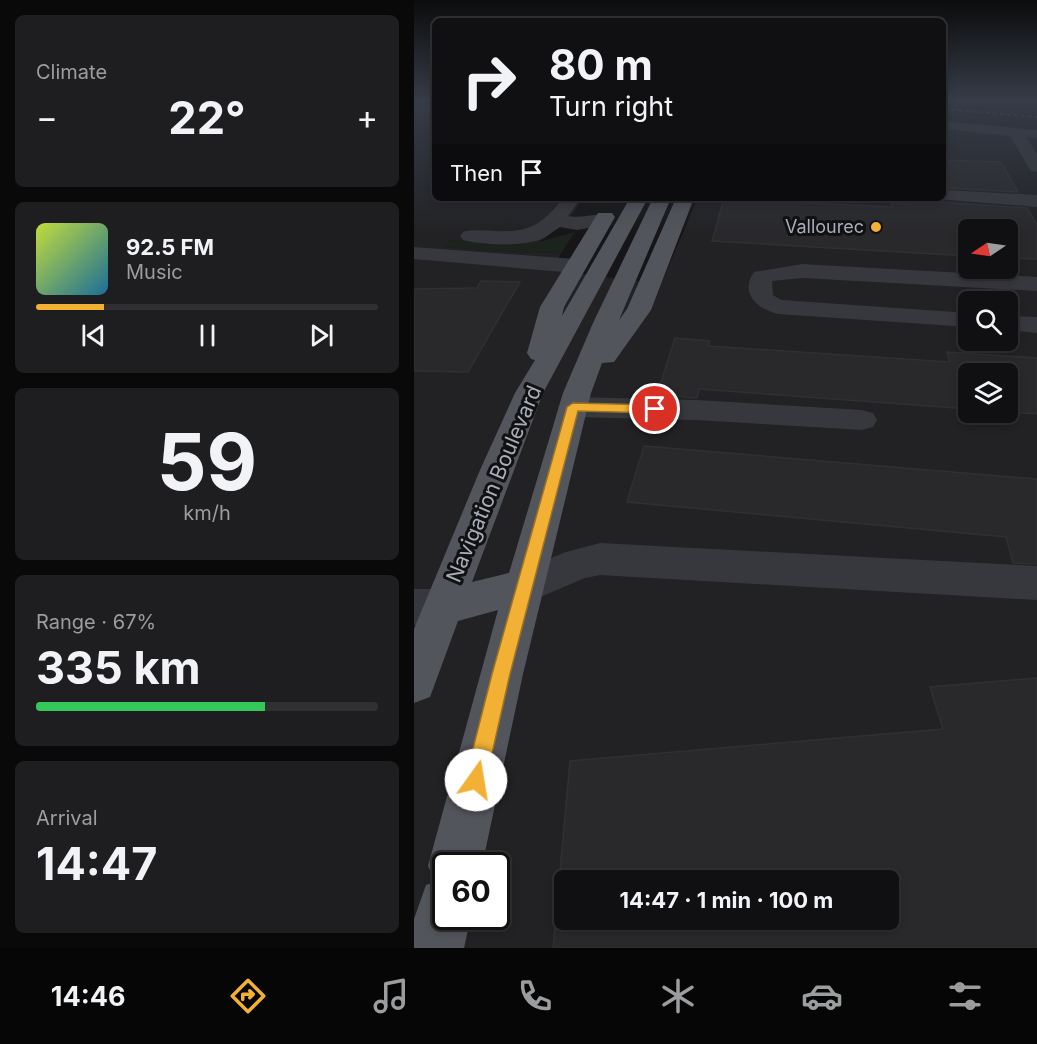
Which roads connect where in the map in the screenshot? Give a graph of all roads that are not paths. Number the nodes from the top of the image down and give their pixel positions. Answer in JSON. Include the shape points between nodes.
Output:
{"nodes":[{"id":1,"x":1023,"y":144,"type":"edge"},
{"id":2,"x":1037,"y":167,"type":"edge"},
{"id":3,"x":946,"y":195,"type":"edge"},
{"id":4,"x":570,"y":201,"type":"edge"},
{"id":5,"x":614,"y":201,"type":"edge"},
{"id":6,"x":637,"y":201,"type":"edge"},
{"id":7,"x":661,"y":201,"type":"edge"},
{"id":8,"x":684,"y":201,"type":"edge"},
{"id":9,"x":1037,"y":201,"type":"edge"},
{"id":10,"x":556,"y":220,"type":"junction"},
{"id":11,"x":603,"y":220,"type":"junction"},
{"id":12,"x":454,"y":235,"type":"dead end"},
{"id":13,"x":414,"y":254,"type":"edge"},
{"id":14,"x":575,"y":266,"type":"junction"},
{"id":15,"x":1037,"y":284,"type":"edge"},
{"id":16,"x":958,"y":319,"type":"edge"},
{"id":17,"x":1018,"y":324,"type":"edge"},
{"id":18,"x":1037,"y":325,"type":"edge"},
{"id":19,"x":529,"y":393,"type":"junction"},
{"id":20,"x":575,"y":400,"type":"junction"},
{"id":21,"x":862,"y":420,"type":"dead end"},
{"id":22,"x":1037,"y":583,"type":"edge"},
{"id":23,"x":526,"y":586,"type":"junction"},
{"id":24,"x":429,"y":607,"type":"edge"},
{"id":25,"x":414,"y":682,"type":"edge"},
{"id":26,"x":458,"y":852,"type":"edge"},
{"id":27,"x":440,"y":930,"type":"edge"},
{"id":28,"x":435,"y":948,"type":"edge"}],
"edges":[{"from":1,"to":2,"type":"street"},
{"from":3,"to":9,"type":"street"},
{"from":4,"to":10,"type":"street"},
{"from":5,"to":11,"type":"main road"},
{"from":6,"to":19,"type":"main road","name":"Navigation Boulevard"},
{"from":7,"to":20,"type":"main road","name":"Navigation Boulevard"},
{"from":8,"to":20,"type":"main road","via":[[639,310]]},
{"from":10,"to":11,"type":"street","via":[[577,224]]},
{"from":10,"to":12,"type":"street","via":[[536,234],[520,237]]},
{"from":11,"to":14,"type":"main road"},
{"from":13,"to":14,"type":"street"},
{"from":14,"to":19,"type":"main road","via":[[552,308]]},
{"from":15,"to":16,"type":"street","via":[[802,272],[769,274],[760,283],[763,300],[778,307]]},
{"from":17,"to":18,"type":"street"},
{"from":19,"to":24,"type":"main road","name":"Navigation Boulevard"},
{"from":20,"to":21,"type":"street"},
{"from":20,"to":23,"type":"main road","name":"Navigation Boulevard"},
{"from":22,"to":23,"type":"street","via":[[600,559],[579,563]]},
{"from":23,"to":24,"type":"main road"},
{"from":23,"to":26,"type":"main road","name":"Navigation Boulevard"},
{"from":24,"to":25,"type":"main road","name":"Navigation Boulevard"},
{"from":27,"to":28,"type":"main road"}]}
